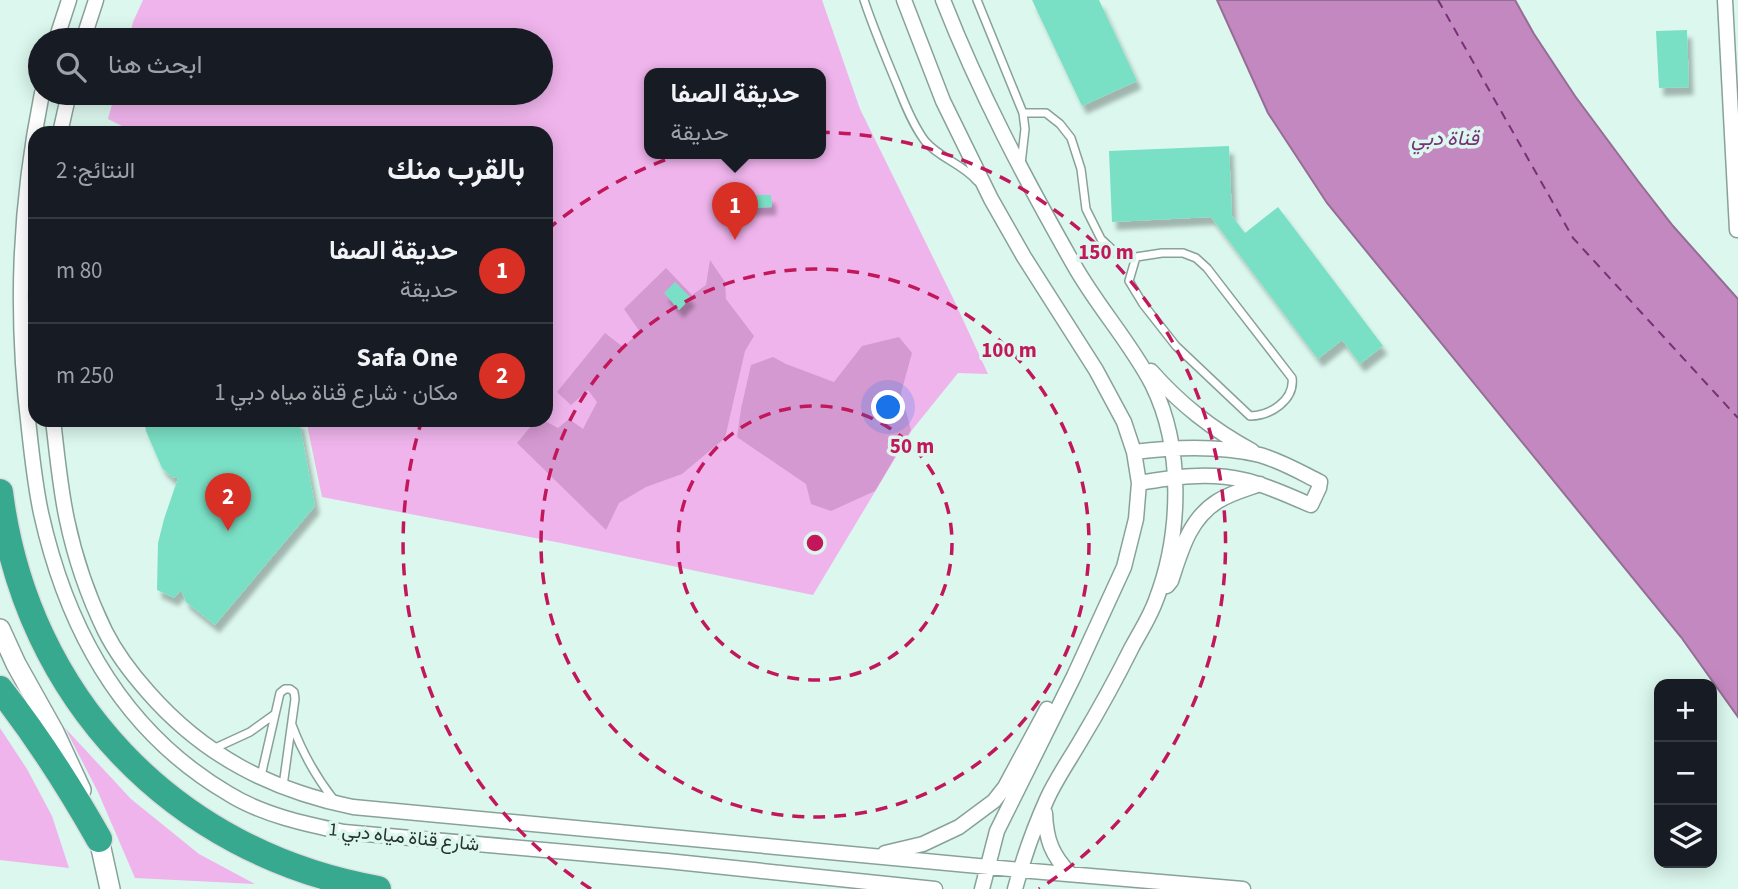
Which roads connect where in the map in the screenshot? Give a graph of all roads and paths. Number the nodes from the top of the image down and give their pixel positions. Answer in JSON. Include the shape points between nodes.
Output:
{"nodes":[{"id":1,"x":69,"y":0,"type":"edge"},
{"id":2,"x":96,"y":0,"type":"edge"},
{"id":3,"x":864,"y":0,"type":"edge"},
{"id":4,"x":904,"y":0,"type":"edge"},
{"id":5,"x":943,"y":0,"type":"edge"},
{"id":6,"x":977,"y":0,"type":"edge"},
{"id":7,"x":1725,"y":0,"type":"edge"},
{"id":8,"x":60,"y":28,"type":"edge"},
{"id":9,"x":87,"y":28,"type":"edge"},
{"id":10,"x":1732,"y":28,"type":"edge"},
{"id":11,"x":40,"y":105,"type":"edge"},
{"id":12,"x":66,"y":105,"type":"edge"},
{"id":13,"x":1023,"y":113,"type":"junction"},
{"id":14,"x":36,"y":126,"type":"edge"},
{"id":15,"x":62,"y":126,"type":"edge"},
{"id":16,"x":1021,"y":169,"type":"junction"},
{"id":17,"x":28,"y":173,"type":"edge"},
{"id":18,"x":1736,"y":184,"type":"edge"},
{"id":19,"x":991,"y":199,"type":"junction"},
{"id":20,"x":1737,"y":230,"type":"edge"},
{"id":21,"x":1136,"y":257,"type":"junction"},
{"id":22,"x":1128,"y":345,"type":"junction"},
{"id":23,"x":28,"y":421,"type":"edge"},
{"id":24,"x":29,"y":427,"type":"edge"},
{"id":25,"x":54,"y":427,"type":"edge"},
{"id":26,"x":1171,"y":448,"type":"junction"},
{"id":27,"x":1134,"y":452,"type":"junction"},
{"id":28,"x":1259,"y":455,"type":"junction"},
{"id":29,"x":1175,"y":477,"type":"junction"},
{"id":30,"x":1139,"y":483,"type":"junction"},
{"id":31,"x":1259,"y":484,"type":"junction"},
{"id":32,"x":0,"y":492,"type":"edge"},
{"id":33,"x":1156,"y":601,"type":"junction"},
{"id":34,"x":0,"y":629,"type":"edge"},
{"id":35,"x":0,"y":689,"type":"edge"},
{"id":36,"x":1066,"y":693,"type":"junction"},
{"id":37,"x":276,"y":713,"type":"junction"},
{"id":38,"x":291,"y":722,"type":"junction"},
{"id":39,"x":211,"y":750,"type":"junction"},
{"id":40,"x":261,"y":777,"type":"junction"},
{"id":41,"x":283,"y":787,"type":"junction"},
{"id":42,"x":1047,"y":797,"type":"junction"},
{"id":43,"x":336,"y":803,"type":"junction"},
{"id":44,"x":99,"y":839,"type":"junction"},
{"id":45,"x":867,"y":856,"type":"junction"},
{"id":46,"x":987,"y":866,"type":"junction"},
{"id":47,"x":1020,"y":870,"type":"junction"},
{"id":48,"x":1070,"y":874,"type":"junction"},
{"id":49,"x":110,"y":889,"type":"edge"},
{"id":50,"x":378,"y":889,"type":"edge"},
{"id":51,"x":935,"y":889,"type":"edge"},
{"id":52,"x":982,"y":889,"type":"edge"},
{"id":53,"x":1015,"y":889,"type":"edge"},
{"id":54,"x":1243,"y":889,"type":"edge"}],
"edges":[{"from":1,"to":8,"type":"street"},
{"from":2,"to":9,"type":"street"},
{"from":3,"to":19,"type":"lane","via":[[926,143],[970,174]]},
{"from":4,"to":19,"type":"street","via":[[943,101]]},
{"from":5,"to":16,"type":"street"},
{"from":6,"to":13,"type":"lane"},
{"from":7,"to":10,"type":"street"},
{"from":10,"to":18,"type":"street"},
{"from":11,"to":14,"type":"street","name":"شارع قناة مياه دبي 1"},
{"from":12,"to":15,"type":"street"},
{"from":13,"to":16,"type":"lane"},
{"from":13,"to":21,"type":"lane","via":[[1046,113],[1071,138],[1086,209],[1101,239],[1116,253]]},
{"from":16,"to":22,"type":"street","via":[[1076,268]]},
{"from":17,"to":23,"type":"street","name":"شارع قناة مياه دبي 1","via":[[20,267]]},
{"from":18,"to":20,"type":"street"},
{"from":19,"to":27,"type":"street","via":[[1096,370],[1124,422]]},
{"from":21,"to":21,"type":"lane","via":[[1183,253],[1196,258],[1292,378],[1289,396],[1271,412],[1250,416],[1176,346],[1143,304],[1129,281]]},
{"from":22,"to":26,"type":"street","via":[[1152,384]]},
{"from":22,"to":28,"type":"street","via":[[1191,412]]},
{"from":24,"to":51,"type":"street","name":"شارع قناة مياه دبي 1","via":[[51,555],[84,640],[111,686],[145,727],[184,764],[230,795],[305,824],[344,832]]},
{"from":25,"to":39,"type":"street","name":"شارع قناة مياه دبي 1","via":[[67,520],[83,577],[106,632],[133,675],[163,709]]},
{"from":26,"to":27,"type":"street"},
{"from":26,"to":28,"type":"street"},
{"from":26,"to":29,"type":"street"},
{"from":27,"to":30,"type":"street"},
{"from":28,"to":31,"type":"street","via":[[1320,482],[1311,505]]},
{"from":29,"to":30,"type":"street"},
{"from":29,"to":31,"type":"street","via":[[1224,477]]},
{"from":29,"to":33,"type":"street","via":[[1169,554]]},
{"from":30,"to":36,"type":"street","via":[[1124,567]]},
{"from":31,"to":33,"type":"street","via":[[1217,501],[1202,514],[1184,542],[1171,581]]},
{"from":32,"to":50,"type":"highway","via":[[11,554],[37,630],[73,693],[122,754],[166,795],[242,844],[297,869]]},
{"from":33,"to":42,"type":"street"},
{"from":34,"to":44,"type":"main road","via":[[71,767]]},
{"from":35,"to":44,"type":"highway","via":[[59,771]]},
{"from":36,"to":45,"type":"street","via":[[1053,699],[1005,787],[980,813],[923,844]]},
{"from":36,"to":46,"type":"street","via":[[997,831]]},
{"from":37,"to":38,"type":"lane","via":[[280,693],[290,689],[295,696]]},
{"from":37,"to":39,"type":"lane","via":[[250,732]]},
{"from":37,"to":40,"type":"lane"},
{"from":38,"to":41,"type":"lane"},
{"from":38,"to":43,"type":"lane","via":[[310,765]]},
{"from":39,"to":40,"type":"street","name":"شارع قناة مياه دبي 1"},
{"from":40,"to":41,"type":"street","name":"شارع قناة مياه دبي 1"},
{"from":41,"to":43,"type":"street","name":"شارع قناة مياه دبي 1"},
{"from":42,"to":47,"type":"street"},
{"from":42,"to":48,"type":"street","via":[[1045,831],[1050,847]]},
{"from":43,"to":45,"type":"street","name":"شارع قناة مياه دبي 1"},
{"from":44,"to":49,"type":"main road"},
{"from":45,"to":46,"type":"street","name":"شارع قناة مياه دبي 1"},
{"from":46,"to":47,"type":"street","name":"شارع قناة مياه دبي 1"},
{"from":46,"to":52,"type":"street"},
{"from":47,"to":48,"type":"street","name":"شارع قناة مياه دبي 1"},
{"from":47,"to":53,"type":"street"},
{"from":48,"to":54,"type":"street","name":"شارع قناة مياه دبي 1"}]}
